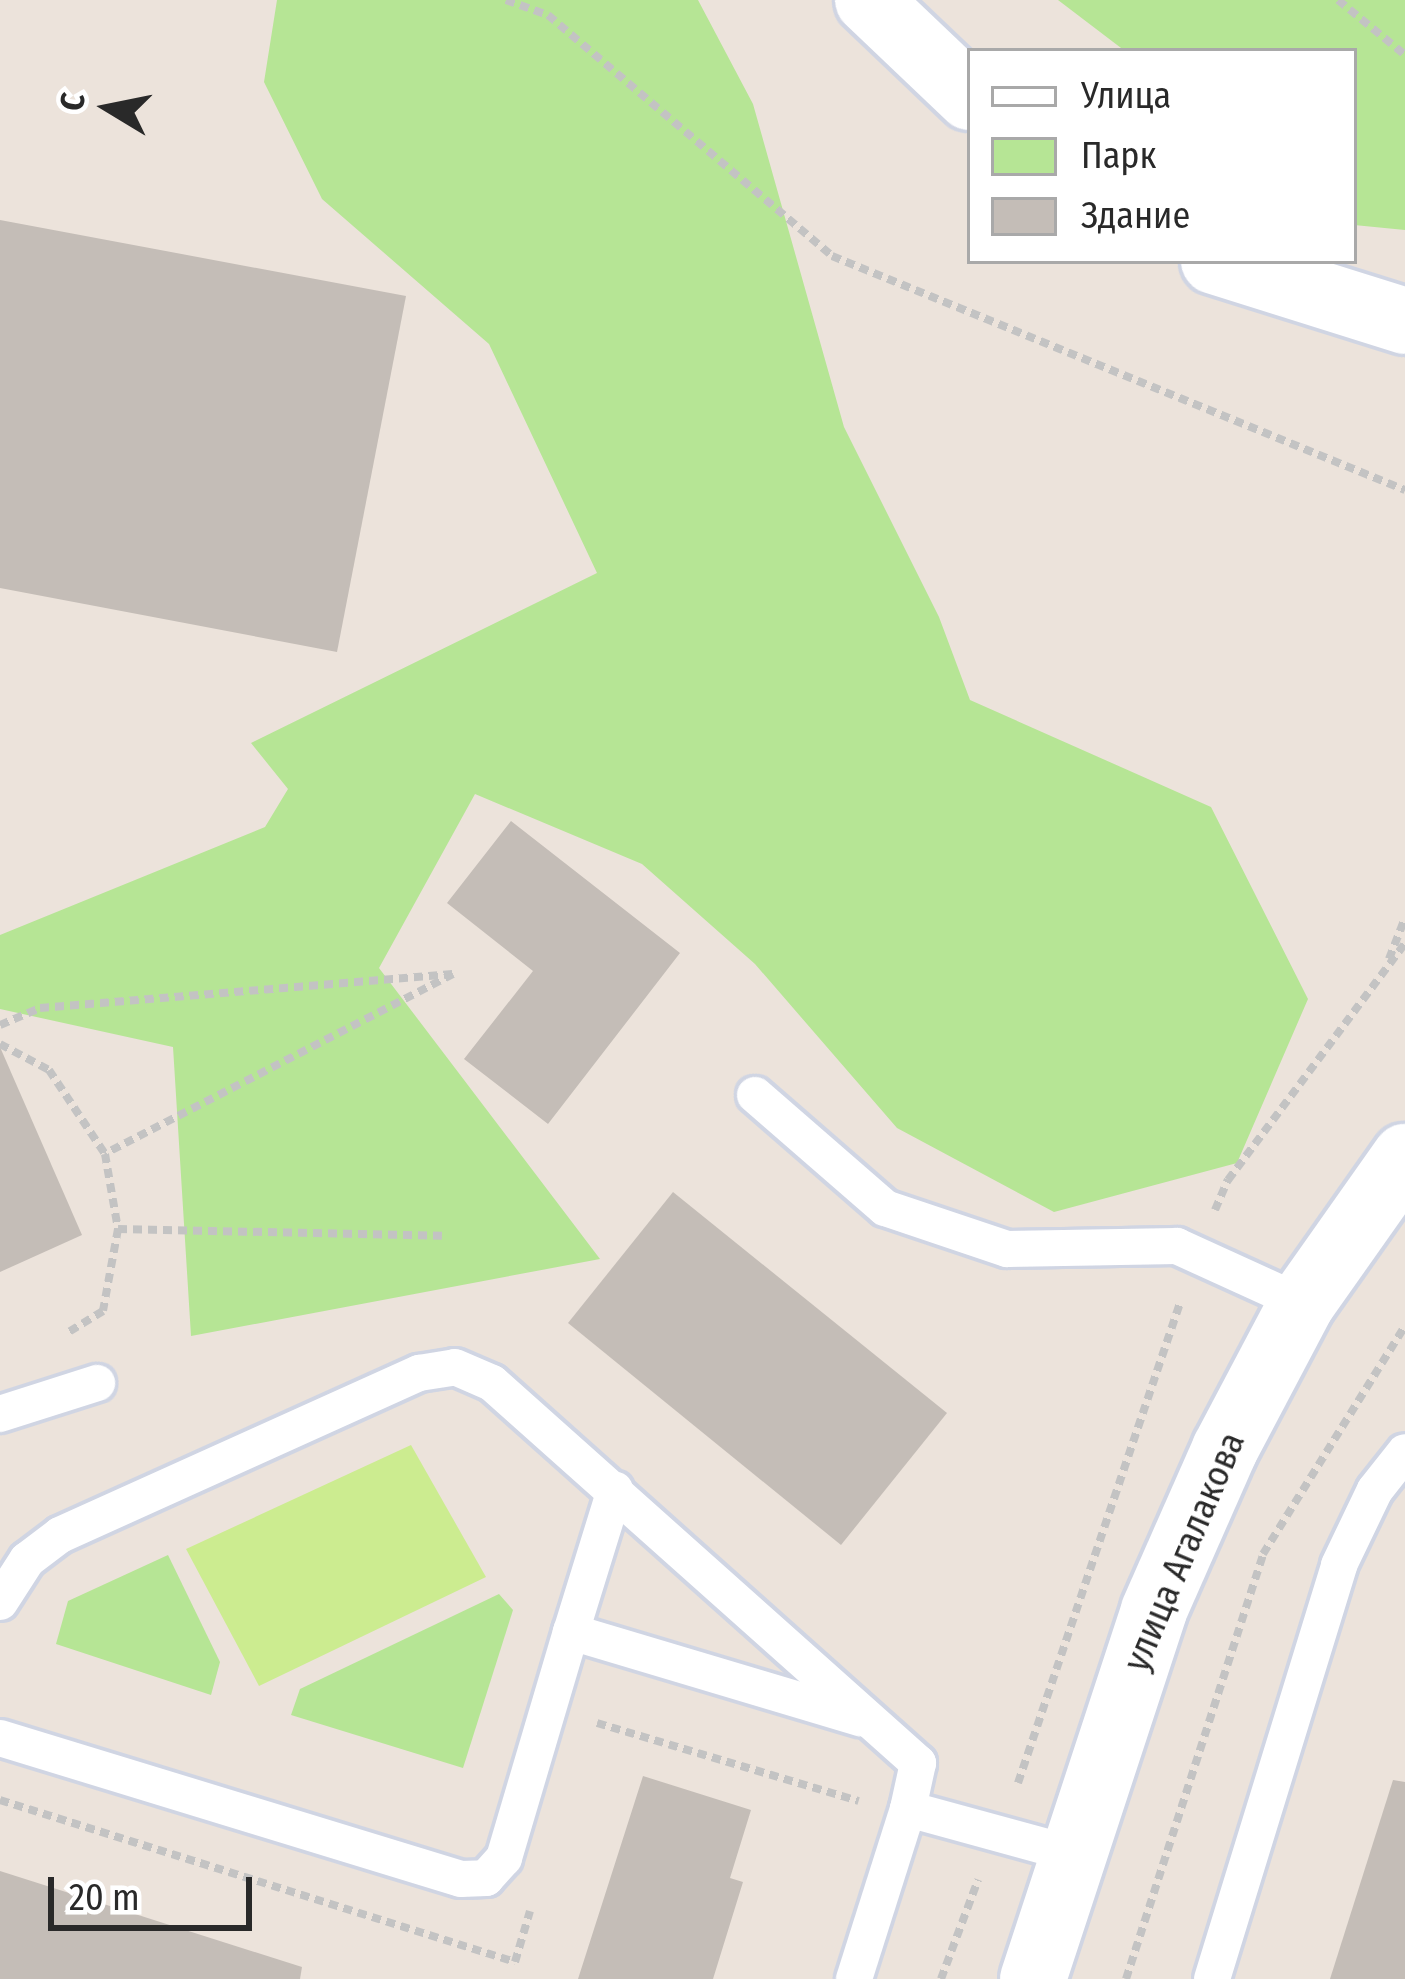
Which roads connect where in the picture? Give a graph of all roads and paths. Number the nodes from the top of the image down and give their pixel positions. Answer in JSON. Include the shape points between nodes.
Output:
{"nodes":[{"id":1,"x":506,"y":0,"type":"edge"},
{"id":2,"x":868,"y":0,"type":"edge"},
{"id":3,"x":1338,"y":0,"type":"edge"},
{"id":4,"x":1405,"y":55,"type":"edge"},
{"id":5,"x":967,"y":94,"type":"edge"},
{"id":6,"x":1224,"y":264,"type":"edge"},
{"id":7,"x":1405,"y":321,"type":"edge"},
{"id":8,"x":1405,"y":490,"type":"edge"},
{"id":9,"x":1405,"y":918,"type":"edge"},
{"id":10,"x":1405,"y":943,"type":"edge"},
{"id":11,"x":1387,"y":966,"type":"junction"},
{"id":12,"x":0,"y":1024,"type":"edge"},
{"id":13,"x":0,"y":1044,"type":"edge"},
{"id":14,"x":755,"y":1095,"type":"dead end"},
{"id":15,"x":105,"y":1154,"type":"junction"},
{"id":16,"x":1405,"y":1157,"type":"edge"},
{"id":17,"x":118,"y":1229,"type":"junction"},
{"id":18,"x":442,"y":1236,"type":"dead end"},
{"id":19,"x":1197,"y":1256,"type":"junction"},
{"id":20,"x":1302,"y":1303,"type":"junction"},
{"id":21,"x":1405,"y":1326,"type":"edge"},
{"id":22,"x":49,"y":1343,"type":"dead end"},
{"id":23,"x":98,"y":1383,"type":"dead end"},
{"id":24,"x":0,"y":1414,"type":"edge"},
{"id":25,"x":1405,"y":1452,"type":"edge"},
{"id":26,"x":615,"y":1490,"type":"junction"},
{"id":27,"x":0,"y":1602,"type":"edge"},
{"id":28,"x":571,"y":1633,"type":"junction"},
{"id":29,"x":550,"y":1709,"type":"junction"},
{"id":30,"x":866,"y":1720,"type":"junction"},
{"id":31,"x":0,"y":1738,"type":"edge"},
{"id":32,"x":908,"y":1809,"type":"junction"},
{"id":33,"x":1001,"y":1834,"type":"junction"},
{"id":34,"x":1073,"y":1854,"type":"junction"},
{"id":35,"x":854,"y":1979,"type":"edge"},
{"id":36,"x":941,"y":1979,"type":"edge"},
{"id":37,"x":1034,"y":1979,"type":"edge"},
{"id":38,"x":1126,"y":1979,"type":"edge"},
{"id":39,"x":1212,"y":1979,"type":"edge"}],
"edges":[{"from":1,"to":8,"type":"path","via":[[548,16],[832,256]]},
{"from":2,"to":5,"type":"street"},
{"from":3,"to":4,"type":"path"},
{"from":6,"to":7,"type":"street"},
{"from":9,"to":11,"type":"path"},
{"from":10,"to":11,"type":"path"},
{"from":11,"to":19,"type":"path","via":[[1228,1180]]},
{"from":12,"to":15,"type":"path","via":[[40,1008],[453,974]]},
{"from":13,"to":15,"type":"path","via":[[49,1070]]},
{"from":14,"to":19,"type":"lane","via":[[885,1208],[1007,1249],[1177,1246]]},
{"from":15,"to":17,"type":"path"},
{"from":16,"to":20,"type":"street","name":"улица Агалакова"},
{"from":17,"to":18,"type":"path"},
{"from":17,"to":22,"type":"path","via":[[103,1311]]},
{"from":19,"to":20,"type":"lane"},
{"from":19,"to":33,"type":"path"},
{"from":20,"to":34,"type":"street","name":"улица Агалакова","via":[[1154,1610]]},
{"from":21,"to":38,"type":"path","via":[[1263,1554]]},
{"from":23,"to":24,"type":"lane"},
{"from":25,"to":39,"type":"lane","via":[[1375,1490],[1339,1564]]},
{"from":26,"to":27,"type":"lane","via":[[491,1383],[455,1367],[437,1370],[60,1535],[27,1560]]},
{"from":26,"to":28,"type":"lane"},
{"from":26,"to":30,"type":"lane"},
{"from":28,"to":29,"type":"lane"},
{"from":28,"to":30,"type":"lane"},
{"from":29,"to":31,"type":"lane","via":[[504,1858],[486,1878],[461,1879]]},
{"from":29,"to":32,"type":"path","via":[[844,1798]]},
{"from":30,"to":32,"type":"lane","via":[[918,1763]]},
{"from":32,"to":33,"type":"lane"},
{"from":32,"to":35,"type":"lane"},
{"from":33,"to":34,"type":"lane"},
{"from":33,"to":36,"type":"path","via":[[964,1906]]},
{"from":34,"to":37,"type":"street","name":"улица Агалакова"}]}
